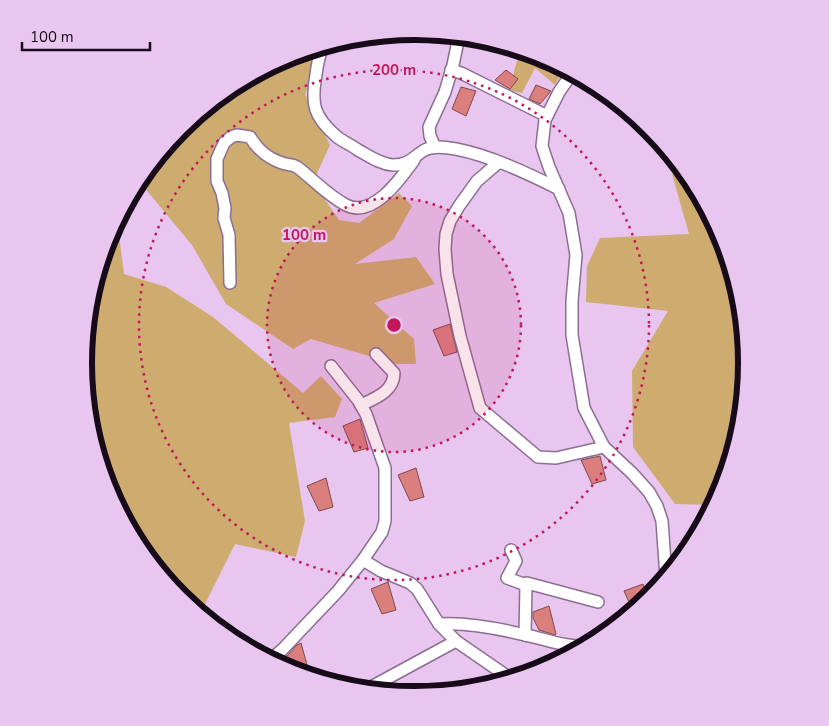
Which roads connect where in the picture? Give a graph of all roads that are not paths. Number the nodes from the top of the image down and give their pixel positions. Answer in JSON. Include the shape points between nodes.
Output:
{"nodes":[{"id":1,"x":458,"y":43,"type":"edge"},
{"id":2,"x":320,"y":54,"type":"edge"},
{"id":3,"x":452,"y":70,"type":"junction"},
{"id":4,"x":568,"y":79,"type":"edge"},
{"id":5,"x":547,"y":116,"type":"junction"},
{"id":6,"x":435,"y":147,"type":"junction"},
{"id":7,"x":414,"y":160,"type":"junction"},
{"id":8,"x":498,"y":163,"type":"junction"},
{"id":9,"x":559,"y":188,"type":"junction"},
{"id":10,"x":230,"y":283,"type":"dead end"},
{"id":11,"x":376,"y":354,"type":"dead end"},
{"id":12,"x":331,"y":366,"type":"dead end"},
{"id":13,"x":360,"y":405,"type":"junction"},
{"id":14,"x":604,"y":447,"type":"junction"},
{"id":15,"x":511,"y":550,"type":"dead end"},
{"id":16,"x":363,"y":560,"type":"junction"},
{"id":17,"x":665,"y":567,"type":"edge"},
{"id":18,"x":526,"y":585,"type":"junction"},
{"id":19,"x":598,"y":602,"type":"dead end"},
{"id":20,"x":439,"y":624,"type":"junction"},
{"id":21,"x":525,"y":635,"type":"junction"},
{"id":22,"x":456,"y":642,"type":"junction"},
{"id":23,"x":571,"y":645,"type":"edge"},
{"id":24,"x":276,"y":655,"type":"edge"},
{"id":25,"x":503,"y":674,"type":"edge"},
{"id":26,"x":378,"y":684,"type":"edge"}],
"edges":[{"from":1,"to":3,"type":"street"},
{"from":2,"to":7,"type":"street","via":[[312,96],[314,108],[336,136],[379,162],[392,165]]},
{"from":3,"to":5,"type":"street"},
{"from":3,"to":6,"type":"street","via":[[429,127]]},
{"from":4,"to":5,"type":"street"},
{"from":5,"to":9,"type":"street","via":[[542,146]]},
{"from":6,"to":7,"type":"street"},
{"from":6,"to":8,"type":"street"},
{"from":7,"to":10,"type":"street","via":[[387,194],[356,208],[322,189],[294,165],[263,154],[250,137],[230,137],[220,151],[216,171],[229,235]]},
{"from":8,"to":9,"type":"street"},
{"from":8,"to":14,"type":"street","via":[[477,181],[450,221],[446,234],[447,274],[480,408],[543,459]]},
{"from":9,"to":14,"type":"street","via":[[569,213],[576,254],[572,335],[584,408]]},
{"from":11,"to":13,"type":"street","via":[[394,373],[394,380],[384,393]]},
{"from":12,"to":13,"type":"street"},
{"from":13,"to":16,"type":"street","via":[[385,468],[385,521],[382,532]]},
{"from":14,"to":17,"type":"street","via":[[649,492],[657,506],[662,521]]},
{"from":15,"to":18,"type":"street","via":[[516,561],[507,578]]},
{"from":16,"to":20,"type":"street","via":[[410,583]]},
{"from":16,"to":24,"type":"street"},
{"from":18,"to":19,"type":"street"},
{"from":18,"to":21,"type":"street"},
{"from":20,"to":21,"type":"street","via":[[468,624]]},
{"from":20,"to":22,"type":"street"},
{"from":21,"to":23,"type":"street"},
{"from":22,"to":25,"type":"street"},
{"from":22,"to":26,"type":"street"}]}
